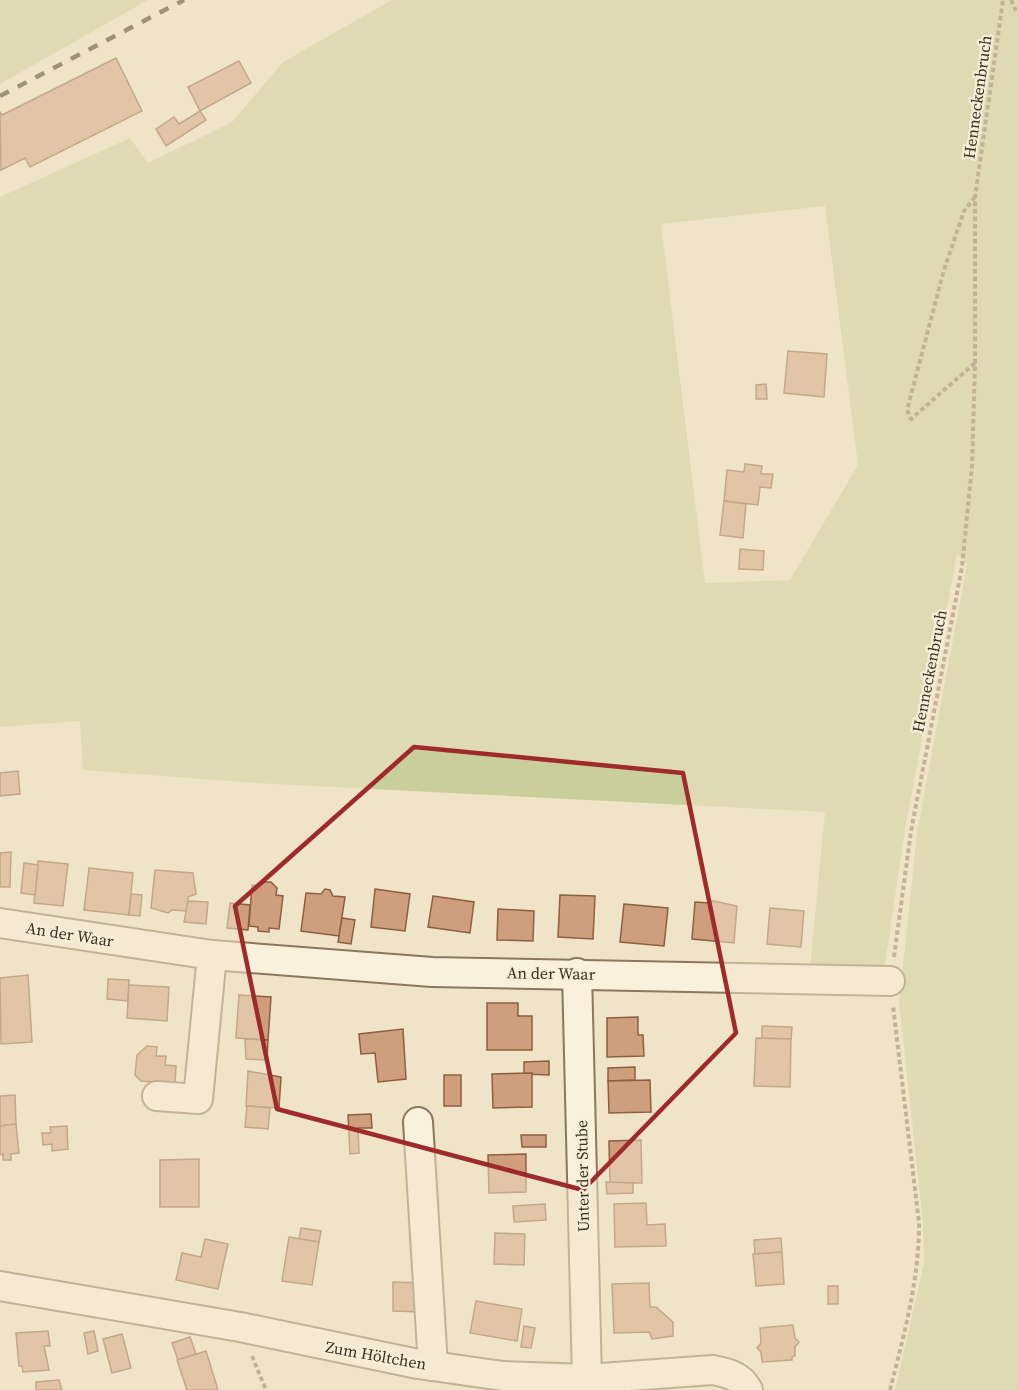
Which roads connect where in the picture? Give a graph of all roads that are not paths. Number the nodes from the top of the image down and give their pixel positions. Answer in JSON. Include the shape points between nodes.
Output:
{"nodes":[{"id":1,"x":0,"y":923,"type":"edge"},
{"id":2,"x":212,"y":955,"type":"junction"},
{"id":3,"x":577,"y":973,"type":"junction"},
{"id":4,"x":890,"y":981,"type":"road end"},
{"id":5,"x":158,"y":1096,"type":"dead end"},
{"id":6,"x":418,"y":1122,"type":"dead end"},
{"id":7,"x":0,"y":1286,"type":"edge"},
{"id":8,"x":434,"y":1366,"type":"junction"},
{"id":9,"x":587,"y":1379,"type":"junction"},
{"id":10,"x":748,"y":1390,"type":"edge"}],
"edges":[{"from":1,"to":2,"type":"street","name":"An der Waar"},
{"from":2,"to":3,"type":"street","name":"An der Waar","via":[[432,972]]},
{"from":2,"to":5,"type":"street","via":[[198,1099]]},
{"from":3,"to":4,"type":"street","name":"An der Waar"},
{"from":3,"to":9,"type":"street","name":"Unter der Stube"},
{"from":6,"to":8,"type":"street"},
{"from":7,"to":8,"type":"street","name":"Zum Höltchen","via":[[240,1327]]},
{"from":8,"to":9,"type":"street","name":"Zum Höltchen","via":[[503,1376]]},
{"from":9,"to":10,"type":"street","name":"Zum Höltchen","via":[[713,1370],[736,1377]]}]}
